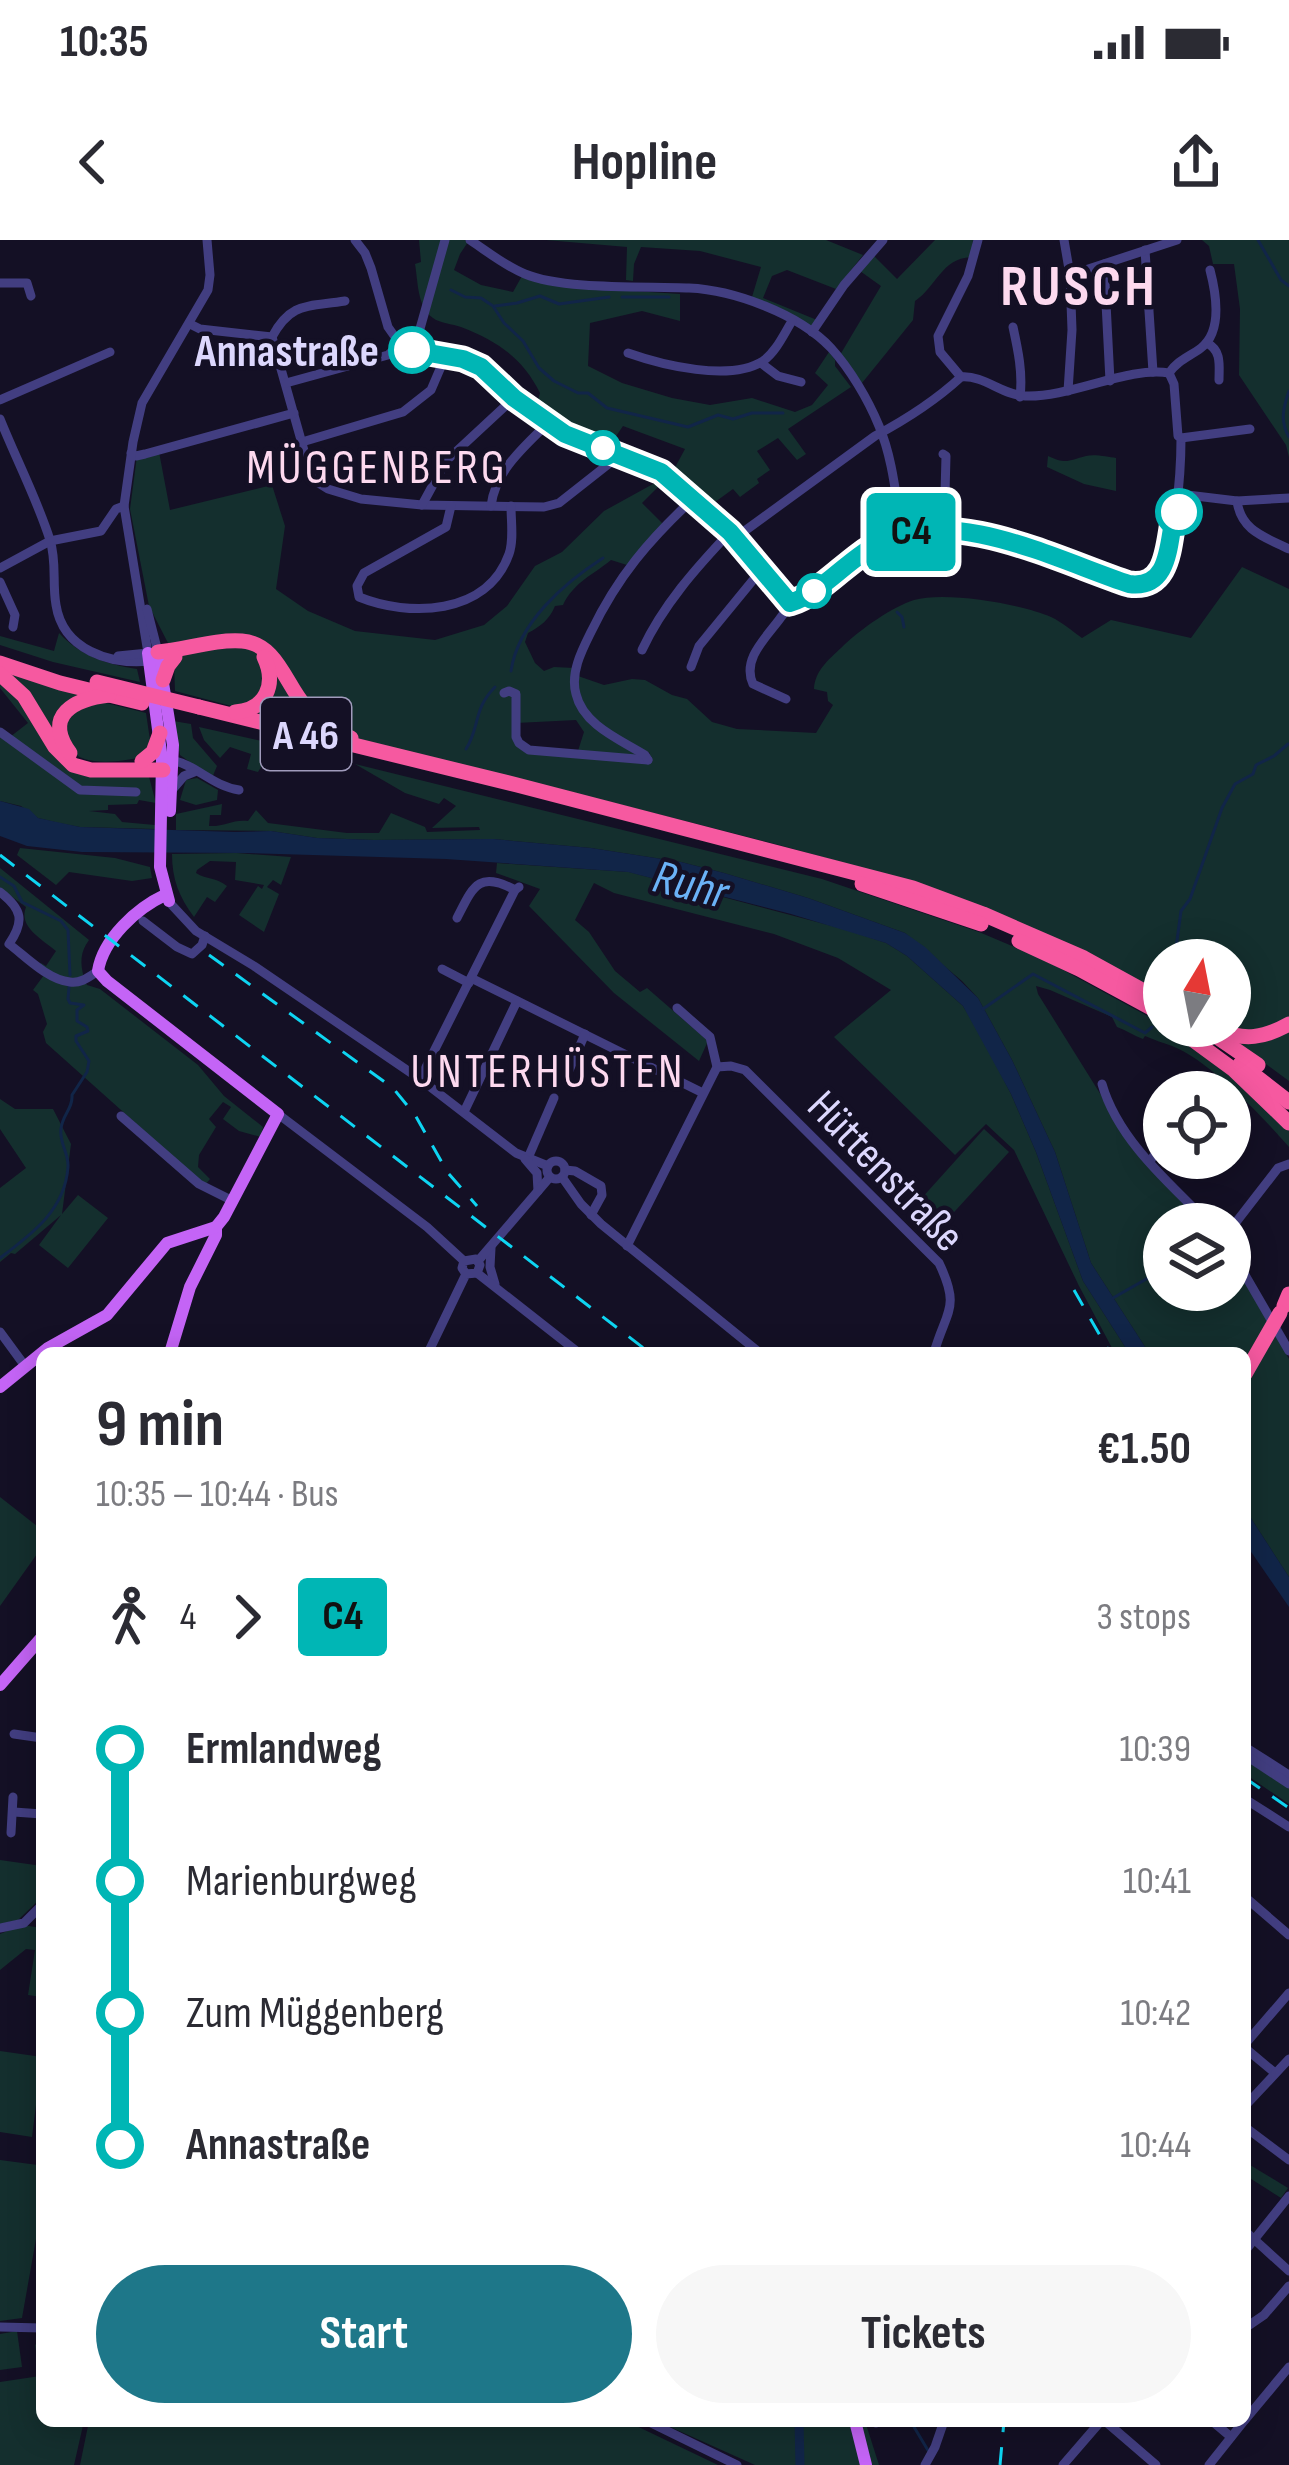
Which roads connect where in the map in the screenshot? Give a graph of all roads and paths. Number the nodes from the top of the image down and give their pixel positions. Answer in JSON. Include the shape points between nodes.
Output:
{"nodes":[{"id":1,"x":207,"y":240,"type":"edge"},
{"id":2,"x":356,"y":240,"type":"edge"},
{"id":3,"x":446,"y":240,"type":"edge"},
{"id":4,"x":470,"y":240,"type":"edge"},
{"id":5,"x":883,"y":240,"type":"edge"},
{"id":6,"x":978,"y":240,"type":"edge"},
{"id":7,"x":1064,"y":240,"type":"edge"},
{"id":8,"x":1177,"y":240,"type":"edge"},
{"id":9,"x":1145,"y":250,"type":"junction"},
{"id":10,"x":1103,"y":264,"type":"junction"},
{"id":11,"x":1210,"y":270,"type":"dead end"},
{"id":12,"x":1070,"y":275,"type":"junction"},
{"id":13,"x":0,"y":284,"type":"edge"},
{"id":14,"x":31,"y":296,"type":"dead end"},
{"id":15,"x":345,"y":301,"type":"dead end"},
{"id":16,"x":792,"y":321,"type":"junction"},
{"id":17,"x":190,"y":324,"type":"junction"},
{"id":18,"x":1013,"y":327,"type":"dead end"},
{"id":19,"x":812,"y":332,"type":"junction"},
{"id":20,"x":272,"y":337,"type":"junction"},
{"id":21,"x":1207,"y":343,"type":"junction"},
{"id":22,"x":400,"y":344,"type":"junction"},
{"id":23,"x":414,"y":350,"type":"junction"},
{"id":24,"x":110,"y":352,"type":"dead end"},
{"id":25,"x":628,"y":353,"type":"dead end"},
{"id":26,"x":446,"y":355,"type":"junction"},
{"id":27,"x":760,"y":363,"type":"junction"},
{"id":28,"x":1153,"y":372,"type":"junction"},
{"id":29,"x":1169,"y":373,"type":"junction"},
{"id":30,"x":961,"y":377,"type":"junction"},
{"id":31,"x":1219,"y":380,"type":"dead end"},
{"id":32,"x":1110,"y":381,"type":"junction"},
{"id":33,"x":286,"y":382,"type":"junction"},
{"id":34,"x":801,"y":382,"type":"dead end"},
{"id":35,"x":1068,"y":391,"type":"junction"},
{"id":36,"x":1020,"y":397,"type":"junction"},
{"id":37,"x":514,"y":398,"type":"junction"},
{"id":38,"x":0,"y":400,"type":"edge"},
{"id":39,"x":294,"y":413,"type":"junction"},
{"id":40,"x":0,"y":419,"type":"edge"},
{"id":41,"x":548,"y":423,"type":"junction"},
{"id":42,"x":1250,"y":431,"type":"dead end"},
{"id":43,"x":882,"y":432,"type":"junction"},
{"id":44,"x":1181,"y":437,"type":"junction"},
{"id":45,"x":302,"y":442,"type":"junction"},
{"id":46,"x":131,"y":453,"type":"junction"},
{"id":47,"x":943,"y":454,"type":"dead end"},
{"id":48,"x":620,"y":455,"type":"junction"},
{"id":49,"x":1178,"y":496,"type":"junction"},
{"id":50,"x":694,"y":498,"type":"junction"},
{"id":51,"x":1289,"y":498,"type":"edge"},
{"id":52,"x":1238,"y":501,"type":"junction"},
{"id":53,"x":422,"y":505,"type":"junction"},
{"id":54,"x":124,"y":506,"type":"junction"},
{"id":55,"x":451,"y":506,"type":"junction"},
{"id":56,"x":491,"y":506,"type":"junction"},
{"id":57,"x":511,"y":506,"type":"junction"},
{"id":58,"x":944,"y":531,"type":"junction"},
{"id":59,"x":902,"y":533,"type":"junction"},
{"id":60,"x":732,"y":535,"type":"junction"},
{"id":61,"x":50,"y":541,"type":"junction"},
{"id":62,"x":1289,"y":549,"type":"edge"},
{"id":63,"x":0,"y":568,"type":"edge"},
{"id":64,"x":761,"y":569,"type":"junction"},
{"id":65,"x":0,"y":582,"type":"edge"},
{"id":66,"x":794,"y":602,"type":"junction"},
{"id":67,"x":14,"y":627,"type":"dead end"},
{"id":68,"x":158,"y":650,"type":"junction"},
{"id":69,"x":642,"y":650,"type":"dead end"},
{"id":70,"x":0,"y":653,"type":"edge"},
{"id":71,"x":128,"y":655,"type":"junction"},
{"id":72,"x":105,"y":658,"type":"junction"},
{"id":73,"x":0,"y":663,"type":"edge"},
{"id":74,"x":691,"y":668,"type":"dead end"},
{"id":75,"x":0,"y":674,"type":"edge"},
{"id":76,"x":163,"y":680,"type":"joint"},
{"id":77,"x":103,"y":689,"type":"junction"},
{"id":78,"x":509,"y":693,"type":"dead end"},
{"id":79,"x":786,"y":699,"type":"dead end"},
{"id":80,"x":201,"y":711,"type":"junction"},
{"id":81,"x":0,"y":732,"type":"edge"},
{"id":82,"x":160,"y":733,"type":"junction"},
{"id":83,"x":410,"y":759,"type":"junction"},
{"id":84,"x":142,"y":760,"type":"junction"},
{"id":85,"x":168,"y":765,"type":"junction"},
{"id":86,"x":197,"y":773,"type":"junction"},
{"id":87,"x":172,"y":790,"type":"junction"},
{"id":88,"x":239,"y":790,"type":"dead end"},
{"id":89,"x":136,"y":792,"type":"dead end"},
{"id":90,"x":165,"y":822,"type":"junction"},
{"id":91,"x":0,"y":892,"type":"edge"},
{"id":92,"x":168,"y":895,"type":"junction"},
{"id":93,"x":457,"y":918,"type":"dead end"},
{"id":94,"x":143,"y":921,"type":"dead end"},
{"id":95,"x":205,"y":936,"type":"junction"},
{"id":96,"x":442,"y":969,"type":"dead end"},
{"id":97,"x":98,"y":971,"type":"junction"},
{"id":98,"x":470,"y":980,"type":"junction"},
{"id":99,"x":1143,"y":998,"type":"edge"},
{"id":100,"x":517,"y":1001,"type":"junction"},
{"id":101,"x":1143,"y":1002,"type":"edge"},
{"id":102,"x":677,"y":1008,"type":"dead end"},
{"id":103,"x":1289,"y":1024,"type":"edge"},
{"id":104,"x":586,"y":1034,"type":"junction"},
{"id":105,"x":1251,"y":1038,"type":"edge"},
{"id":106,"x":1205,"y":1047,"type":"edge"},
{"id":107,"x":1212,"y":1047,"type":"edge"},
{"id":108,"x":1235,"y":1047,"type":"edge"},
{"id":109,"x":717,"y":1067,"type":"junction"},
{"id":110,"x":567,"y":1075,"type":"dead end"},
{"id":111,"x":420,"y":1079,"type":"junction"},
{"id":112,"x":1102,"y":1084,"type":"dead end"},
{"id":113,"x":1289,"y":1089,"type":"edge"},
{"id":114,"x":703,"y":1093,"type":"junction"},
{"id":115,"x":554,"y":1098,"type":"dead end"},
{"id":116,"x":258,"y":1100,"type":"junction"},
{"id":117,"x":1289,"y":1102,"type":"edge"},
{"id":118,"x":464,"y":1112,"type":"junction"},
{"id":119,"x":278,"y":1114,"type":"junction"},
{"id":120,"x":121,"y":1116,"type":"dead end"},
{"id":121,"x":1289,"y":1123,"type":"edge"},
{"id":122,"x":266,"y":1136,"type":"junction"},
{"id":123,"x":1143,"y":1153,"type":"edge"},
{"id":124,"x":525,"y":1157,"type":"junction"},
{"id":125,"x":1289,"y":1164,"type":"edge"},
{"id":126,"x":556,"y":1172,"type":"junction"},
{"id":127,"x":1167,"y":1179,"type":"edge"},
{"id":128,"x":538,"y":1191,"type":"junction"},
{"id":129,"x":233,"y":1201,"type":"junction"},
{"id":130,"x":1190,"y":1203,"type":"edge"},
{"id":131,"x":1251,"y":1203,"type":"edge"},
{"id":132,"x":591,"y":1215,"type":"junction"},
{"id":133,"x":216,"y":1227,"type":"junction"},
{"id":134,"x":627,"y":1246,"type":"junction"},
{"id":135,"x":491,"y":1248,"type":"junction"},
{"id":136,"x":474,"y":1269,"type":"junction"},
{"id":137,"x":1251,"y":1285,"type":"edge"},
{"id":138,"x":496,"y":1289,"type":"junction"},
{"id":139,"x":1286,"y":1302,"type":"edge"},
{"id":140,"x":0,"y":1332,"type":"edge"},
{"id":141,"x":50,"y":1347,"type":"edge"},
{"id":142,"x":172,"y":1347,"type":"edge"},
{"id":143,"x":431,"y":1347,"type":"edge"},
{"id":144,"x":571,"y":1347,"type":"edge"},
{"id":145,"x":753,"y":1347,"type":"edge"},
{"id":146,"x":936,"y":1347,"type":"edge"},
{"id":147,"x":1289,"y":1351,"type":"edge"},
{"id":148,"x":36,"y":1357,"type":"edge"},
{"id":149,"x":1251,"y":1363,"type":"edge"},
{"id":150,"x":25,"y":1366,"type":"junction"},
{"id":151,"x":0,"y":1387,"type":"edge"},
{"id":152,"x":36,"y":1644,"type":"edge"},
{"id":153,"x":0,"y":1685,"type":"edge"},
{"id":154,"x":14,"y":1734,"type":"dead end"},
{"id":155,"x":36,"y":1737,"type":"edge"},
{"id":156,"x":1251,"y":1754,"type":"edge"},
{"id":157,"x":1251,"y":1754,"type":"edge"},
{"id":158,"x":1286,"y":1774,"type":"edge"},
{"id":159,"x":13,"y":1797,"type":"dead end"},
{"id":160,"x":1251,"y":1803,"type":"edge"},
{"id":161,"x":14,"y":1812,"type":"junction"},
{"id":162,"x":36,"y":1814,"type":"edge"},
{"id":163,"x":1289,"y":1827,"type":"edge"},
{"id":164,"x":11,"y":1833,"type":"dead end"},
{"id":165,"x":1251,"y":1902,"type":"edge"},
{"id":166,"x":36,"y":1911,"type":"edge"},
{"id":167,"x":0,"y":1928,"type":"edge"},
{"id":168,"x":1289,"y":1935,"type":"edge"},
{"id":169,"x":1289,"y":1993,"type":"edge"},
{"id":170,"x":1251,"y":2039,"type":"edge"},
{"id":171,"x":1251,"y":2051,"type":"edge"},
{"id":172,"x":1289,"y":2059,"type":"edge"},
{"id":173,"x":1276,"y":2072,"type":"junction"},
{"id":174,"x":1289,"y":2077,"type":"edge"},
{"id":175,"x":1251,"y":2099,"type":"edge"},
{"id":176,"x":1251,"y":2132,"type":"edge"},
{"id":177,"x":1289,"y":2160,"type":"edge"},
{"id":178,"x":1289,"y":2196,"type":"edge"},
{"id":179,"x":1251,"y":2236,"type":"edge"},
{"id":180,"x":1255,"y":2240,"type":"junction"},
{"id":181,"x":1251,"y":2244,"type":"edge"},
{"id":182,"x":1289,"y":2271,"type":"edge"},
{"id":183,"x":1289,"y":2286,"type":"edge"},
{"id":184,"x":1251,"y":2324,"type":"edge"},
{"id":185,"x":36,"y":2325,"type":"edge"},
{"id":186,"x":0,"y":2327,"type":"edge"},
{"id":187,"x":1287,"y":2374,"type":"edge"},
{"id":188,"x":1251,"y":2414,"type":"edge"},
{"id":189,"x":659,"y":2427,"type":"edge"},
{"id":190,"x":856,"y":2427,"type":"edge"},
{"id":191,"x":942,"y":2427,"type":"edge"},
{"id":192,"x":1098,"y":2427,"type":"edge"},
{"id":193,"x":1110,"y":2427,"type":"edge"},
{"id":194,"x":1220,"y":2427,"type":"edge"},
{"id":195,"x":1240,"y":2427,"type":"edge"},
{"id":196,"x":1231,"y":2437,"type":"junction"},
{"id":197,"x":931,"y":2461,"type":"edge"},
{"id":198,"x":737,"y":2465,"type":"edge"},
{"id":199,"x":866,"y":2465,"type":"edge"},
{"id":200,"x":1063,"y":2465,"type":"edge"},
{"id":201,"x":1156,"y":2465,"type":"edge"},
{"id":202,"x":1209,"y":2465,"type":"edge"}],
"edges":[{"from":1,"to":17,"type":"street","via":[[208,290]]},
{"from":2,"to":22,"type":"street"},
{"from":3,"to":23,"type":"street"},
{"from":4,"to":16,"type":"street","via":[[540,279],[704,289]]},
{"from":5,"to":19,"type":"street"},
{"from":6,"to":30,"type":"street","via":[[938,337]]},
{"from":7,"to":12,"type":"street"},
{"from":8,"to":9,"type":"street"},
{"from":9,"to":10,"type":"street"},
{"from":9,"to":28,"type":"street"},
{"from":10,"to":12,"type":"street"},
{"from":10,"to":32,"type":"street"},
{"from":11,"to":21,"type":"street","via":[[1216,310]]},
{"from":12,"to":35,"type":"street"},
{"from":13,"to":14,"type":"street","via":[[27,284]]},
{"from":15,"to":20,"type":"street","via":[[292,311]]},
{"from":16,"to":19,"type":"street"},
{"from":16,"to":27,"type":"street"},
{"from":17,"to":20,"type":"street"},
{"from":17,"to":46,"type":"street","via":[[142,404]]},
{"from":18,"to":36,"type":"street"},
{"from":19,"to":43,"type":"street","via":[[849,372]]},
{"from":20,"to":33,"type":"street"},
{"from":21,"to":29,"type":"street"},
{"from":21,"to":31,"type":"street","via":[[1219,356]]},
{"from":22,"to":23,"type":"street"},
{"from":22,"to":33,"type":"street","via":[[388,355]]},
{"from":23,"to":26,"type":"street"},
{"from":24,"to":38,"type":"street"},
{"from":25,"to":27,"type":"street","via":[[703,370]]},
{"from":26,"to":37,"type":"street","via":[[481,367]]},
{"from":26,"to":45,"type":"street","via":[[431,390],[403,412]]},
{"from":27,"to":34,"type":"street"},
{"from":28,"to":29,"type":"street"},
{"from":28,"to":32,"type":"street"},
{"from":29,"to":44,"type":"street"},
{"from":30,"to":36,"type":"street"},
{"from":30,"to":43,"type":"street"},
{"from":32,"to":35,"type":"street"},
{"from":33,"to":39,"type":"street"},
{"from":35,"to":36,"type":"street"},
{"from":37,"to":41,"type":"street"},
{"from":37,"to":53,"type":"street","via":[[446,461]]},
{"from":39,"to":45,"type":"street"},
{"from":39,"to":46,"type":"street"},
{"from":40,"to":61,"type":"street"},
{"from":41,"to":48,"type":"street"},
{"from":41,"to":56,"type":"street","via":[[496,483]]},
{"from":42,"to":44,"type":"street"},
{"from":43,"to":59,"type":"street"},
{"from":43,"to":60,"type":"street"},
{"from":44,"to":49,"type":"street"},
{"from":45,"to":53,"type":"street","via":[[312,478],[328,489]]},
{"from":46,"to":54,"type":"street"},
{"from":47,"to":58,"type":"street"},
{"from":48,"to":50,"type":"street"},
{"from":48,"to":57,"type":"street","via":[[552,506]]},
{"from":49,"to":52,"type":"street"},
{"from":49,"to":58,"type":"street","via":[[1160,572],[1143,585],[991,537]]},
{"from":50,"to":60,"type":"street"},
{"from":50,"to":78,"type":"street","via":[[620,578],[575,674],[577,697],[593,721],[648,760],[526,749]]},
{"from":51,"to":52,"type":"street"},
{"from":52,"to":62,"type":"street","via":[[1252,531]]},
{"from":53,"to":55,"type":"street"},
{"from":54,"to":61,"type":"street","via":[[101,531]]},
{"from":54,"to":68,"type":"street"},
{"from":55,"to":56,"type":"street"},
{"from":55,"to":57,"type":"street","via":[[446,527],[364,573],[359,597],[418,610],[470,596],[508,556]]},
{"from":56,"to":57,"type":"street"},
{"from":58,"to":59,"type":"street"},
{"from":59,"to":66,"type":"street"},
{"from":60,"to":64,"type":"street"},
{"from":60,"to":69,"type":"street","via":[[689,575]]},
{"from":61,"to":63,"type":"street"},
{"from":61,"to":72,"type":"street","via":[[59,620],[75,642]]},
{"from":64,"to":66,"type":"street"},
{"from":64,"to":74,"type":"street","via":[[699,646]]},
{"from":65,"to":67,"type":"street"},
{"from":66,"to":79,"type":"street","via":[[748,668],[753,684]]},
{"from":68,"to":71,"type":"street"},
{"from":68,"to":71,"type":"street","via":[[137,647]]},
{"from":68,"to":72,"type":"street"},
{"from":68,"to":76,"type":"highway","via":[[168,665]]},
{"from":68,"to":80,"type":"highway","via":[[239,645],[266,659],[271,682],[256,707]]},
{"from":68,"to":82,"type":"main road"},
{"from":68,"to":83,"type":"highway","via":[[231,641],[260,646],[323,722]]},
{"from":70,"to":77,"type":"highway","number":"A 46"},
{"from":71,"to":72,"type":"street"},
{"from":73,"to":77,"type":"highway","number":"A 46"},
{"from":75,"to":85,"type":"highway","via":[[25,696],[68,762],[91,770]]},
{"from":76,"to":85,"type":"main road"},
{"from":77,"to":80,"type":"highway","number":"A 46","bridge":true},
{"from":77,"to":84,"type":"highway","via":[[70,706],[60,724],[63,744],[85,762]]},
{"from":80,"to":83,"type":"highway","number":"A 46"},
{"from":80,"to":101,"type":"highway","number":"A 46","via":[[825,872],[982,925]]},
{"from":81,"to":89,"type":"street","via":[[80,790]]},
{"from":82,"to":84,"type":"highway"},
{"from":82,"to":85,"type":"main road"},
{"from":83,"to":99,"type":"highway","number":"A 46","via":[[913,888],[1084,958]]},
{"from":84,"to":85,"type":"highway"},
{"from":85,"to":86,"type":"street","via":[[183,761]]},
{"from":85,"to":87,"type":"main road"},
{"from":85,"to":90,"type":"main road"},
{"from":86,"to":87,"type":"street"},
{"from":86,"to":88,"type":"street"},
{"from":87,"to":90,"type":"main road"},
{"from":90,"to":92,"type":"main road"},
{"from":91,"to":97,"type":"street","via":[[21,922],[8,944],[68,982]]},
{"from":92,"to":95,"type":"street"},
{"from":92,"to":97,"type":"main road","via":[[135,915]]},
{"from":93,"to":98,"type":"street","via":[[482,881],[517,889]]},
{"from":94,"to":95,"type":"street","via":[[191,951]]},
{"from":95,"to":111,"type":"street"},
{"from":96,"to":98,"type":"street"},
{"from":97,"to":116,"type":"main road"},
{"from":98,"to":100,"type":"street"},
{"from":98,"to":111,"type":"street"},
{"from":100,"to":104,"type":"street"},
{"from":100,"to":118,"type":"street"},
{"from":102,"to":109,"type":"street","via":[[710,1037]]},
{"from":103,"to":105,"type":"highway"},
{"from":104,"to":110,"type":"street"},
{"from":104,"to":114,"type":"street"},
{"from":106,"to":121,"type":"highway"},
{"from":107,"to":117,"type":"highway"},
{"from":108,"to":113,"type":"highway"},
{"from":109,"to":114,"type":"street"},
{"from":109,"to":146,"type":"street","name":"Hüttenstraße","via":[[745,1070],[939,1263],[951,1308]]},
{"from":111,"to":118,"type":"street"},
{"from":112,"to":123,"type":"street"},
{"from":114,"to":134,"type":"street"},
{"from":115,"to":124,"type":"street"},
{"from":116,"to":119,"type":"main road"},
{"from":116,"to":122,"type":"street"},
{"from":118,"to":124,"type":"street"},
{"from":119,"to":122,"type":"main road"},
{"from":119,"to":136,"type":"street","via":[[464,1261],[472,1257]]},
{"from":120,"to":129,"type":"street","via":[[199,1184]]},
{"from":122,"to":129,"type":"main road"},
{"from":124,"to":126,"type":"street"},
{"from":124,"to":128,"type":"street"},
{"from":125,"to":131,"type":"street"},
{"from":126,"to":128,"type":"street"},
{"from":126,"to":132,"type":"street"},
{"from":126,"to":132,"type":"street","via":[[601,1186]]},
{"from":127,"to":130,"type":"street"},
{"from":128,"to":135,"type":"street"},
{"from":129,"to":133,"type":"main road"},
{"from":132,"to":134,"type":"street"},
{"from":133,"to":141,"type":"main road","via":[[167,1243],[107,1316]]},
{"from":133,"to":142,"type":"main road"},
{"from":134,"to":145,"type":"street"},
{"from":135,"to":136,"type":"street"},
{"from":135,"to":138,"type":"street"},
{"from":136,"to":138,"type":"street"},
{"from":136,"to":143,"type":"street"},
{"from":137,"to":147,"type":"street"},
{"from":138,"to":144,"type":"street"},
{"from":139,"to":149,"type":"highway","bridge":true},
{"from":140,"to":150,"type":"street"},
{"from":148,"to":150,"type":"main road"},
{"from":150,"to":151,"type":"main road"},
{"from":152,"to":153,"type":"main road"},
{"from":154,"to":155,"type":"street"},
{"from":156,"to":158,"type":"street"},
{"from":157,"to":158,"type":"street"},
{"from":159,"to":161,"type":"street"},
{"from":160,"to":163,"type":"street"},
{"from":161,"to":162,"type":"street"},
{"from":161,"to":164,"type":"street"},
{"from":165,"to":168,"type":"street"},
{"from":166,"to":167,"type":"street"},
{"from":169,"to":170,"type":"street"},
{"from":171,"to":173,"type":"street"},
{"from":172,"to":173,"type":"street"},
{"from":173,"to":174,"type":"street"},
{"from":173,"to":175,"type":"street"},
{"from":176,"to":177,"type":"street"},
{"from":178,"to":180,"type":"street"},
{"from":179,"to":180,"type":"street"},
{"from":180,"to":181,"type":"street"},
{"from":180,"to":182,"type":"street"},
{"from":183,"to":184,"type":"street"},
{"from":185,"to":186,"type":"street"},
{"from":187,"to":188,"type":"street"},
{"from":189,"to":198,"type":"street"},
{"from":190,"to":199,"type":"main road"},
{"from":191,"to":197,"type":"street"},
{"from":192,"to":200,"type":"street"},
{"from":193,"to":201,"type":"street"},
{"from":194,"to":196,"type":"street"},
{"from":195,"to":196,"type":"street"},
{"from":196,"to":202,"type":"street"}]}
